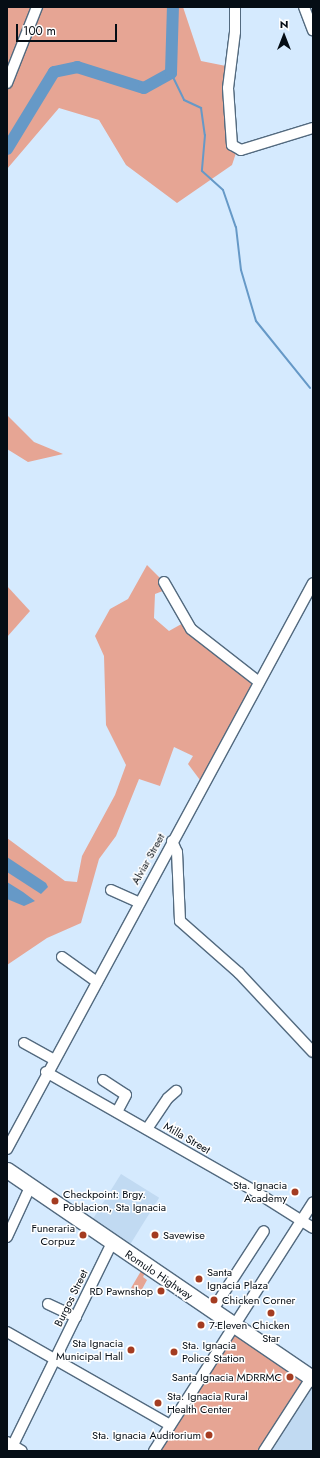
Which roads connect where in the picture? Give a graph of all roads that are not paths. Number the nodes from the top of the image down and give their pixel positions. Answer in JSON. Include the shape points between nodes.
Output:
{"nodes":[{"id":1,"x":37,"y":7,"type":"edge"},
{"id":2,"x":236,"y":7,"type":"edge"},
{"id":3,"x":304,"y":7,"type":"edge"},
{"id":4,"x":313,"y":30,"type":"edge"},
{"id":5,"x":7,"y":83,"type":"edge"},
{"id":6,"x":313,"y":128,"type":"edge"},
{"id":7,"x":164,"y":582,"type":"dead end"},
{"id":8,"x":313,"y":583,"type":"edge"},
{"id":9,"x":259,"y":682,"type":"junction"},
{"id":10,"x":172,"y":841,"type":"junction"},
{"id":11,"x":111,"y":890,"type":"dead end"},
{"id":12,"x":138,"y":902,"type":"junction"},
{"id":13,"x":62,"y":957,"type":"dead end"},
{"id":14,"x":97,"y":982,"type":"junction"},
{"id":15,"x":24,"y":1043,"type":"dead end"},
{"id":16,"x":313,"y":1052,"type":"edge"},
{"id":17,"x":53,"y":1059,"type":"junction"},
{"id":18,"x":46,"y":1072,"type":"junction"},
{"id":19,"x":103,"y":1080,"type":"dead end"},
{"id":20,"x":176,"y":1091,"type":"dead end"},
{"id":21,"x":117,"y":1112,"type":"junction"},
{"id":22,"x":147,"y":1129,"type":"junction"},
{"id":23,"x":7,"y":1149,"type":"edge"},
{"id":24,"x":7,"y":1170,"type":"edge"},
{"id":25,"x":31,"y":1185,"type":"junction"},
{"id":26,"x":313,"y":1202,"type":"edge"},
{"id":27,"x":301,"y":1221,"type":"junction"},
{"id":28,"x":313,"y":1228,"type":"edge"},
{"id":29,"x":264,"y":1231,"type":"dead end"},
{"id":30,"x":7,"y":1237,"type":"edge"},
{"id":31,"x":112,"y":1243,"type":"junction"},
{"id":32,"x":48,"y":1304,"type":"dead end"},
{"id":33,"x":212,"y":1311,"type":"junction"},
{"id":34,"x":76,"y":1316,"type":"junction"},
{"id":35,"x":233,"y":1326,"type":"junction"},
{"id":36,"x":7,"y":1332,"type":"edge"},
{"id":37,"x":55,"y":1358,"type":"junction"},
{"id":38,"x":312,"y":1379,"type":"edge"},
{"id":39,"x":170,"y":1425,"type":"junction"},
{"id":40,"x":13,"y":1447,"type":"edge"},
{"id":41,"x":154,"y":1451,"type":"edge"},
{"id":42,"x":264,"y":1451,"type":"edge"}],
"edges":[{"from":1,"to":5,"type":"street"},
{"from":2,"to":6,"type":"street","via":[[228,88],[232,145],[241,150]]},
{"from":3,"to":4,"type":"street"},
{"from":7,"to":9,"type":"street","via":[[191,629]]},
{"from":8,"to":9,"type":"street","name":"Alviar Street"},
{"from":9,"to":10,"type":"street","name":"Alviar Street"},
{"from":10,"to":12,"type":"street","name":"Alviar Street"},
{"from":10,"to":16,"type":"street","via":[[177,852],[180,921],[245,978]]},
{"from":11,"to":12,"type":"street"},
{"from":12,"to":14,"type":"street","name":"Alviar Street"},
{"from":13,"to":14,"type":"street"},
{"from":14,"to":17,"type":"street","name":"Alviar Street"},
{"from":15,"to":17,"type":"street"},
{"from":17,"to":18,"type":"street","name":"Alviar Street"},
{"from":18,"to":21,"type":"street","name":"Milla Street"},
{"from":18,"to":23,"type":"street","name":"Alviar Street"},
{"from":19,"to":21,"type":"street","via":[[126,1095]]},
{"from":20,"to":22,"type":"street","via":[[168,1098]]},
{"from":21,"to":22,"type":"street","name":"Milla Street"},
{"from":22,"to":27,"type":"street","name":"Milla Street"},
{"from":24,"to":25,"type":"highway","name":"Romulo Highway"},
{"from":25,"to":30,"type":"street"},
{"from":25,"to":31,"type":"highway","name":"Romulo Highway"},
{"from":26,"to":27,"type":"street"},
{"from":27,"to":28,"type":"street","name":"Milla Street"},
{"from":27,"to":35,"type":"street"},
{"from":29,"to":33,"type":"street"},
{"from":31,"to":33,"type":"highway","name":"Romulo Highway"},
{"from":31,"to":34,"type":"street","name":"Burgos Street"},
{"from":32,"to":34,"type":"street"},
{"from":33,"to":35,"type":"highway","name":"Romulo Highway"},
{"from":34,"to":37,"type":"street","name":"Burgos Street"},
{"from":35,"to":38,"type":"highway","name":"Romulo Highway"},
{"from":35,"to":39,"type":"street"},
{"from":36,"to":37,"type":"street"},
{"from":37,"to":39,"type":"street"},
{"from":37,"to":40,"type":"street","name":"Burgos Street"},
{"from":38,"to":42,"type":"street"},
{"from":39,"to":41,"type":"street"}]}
